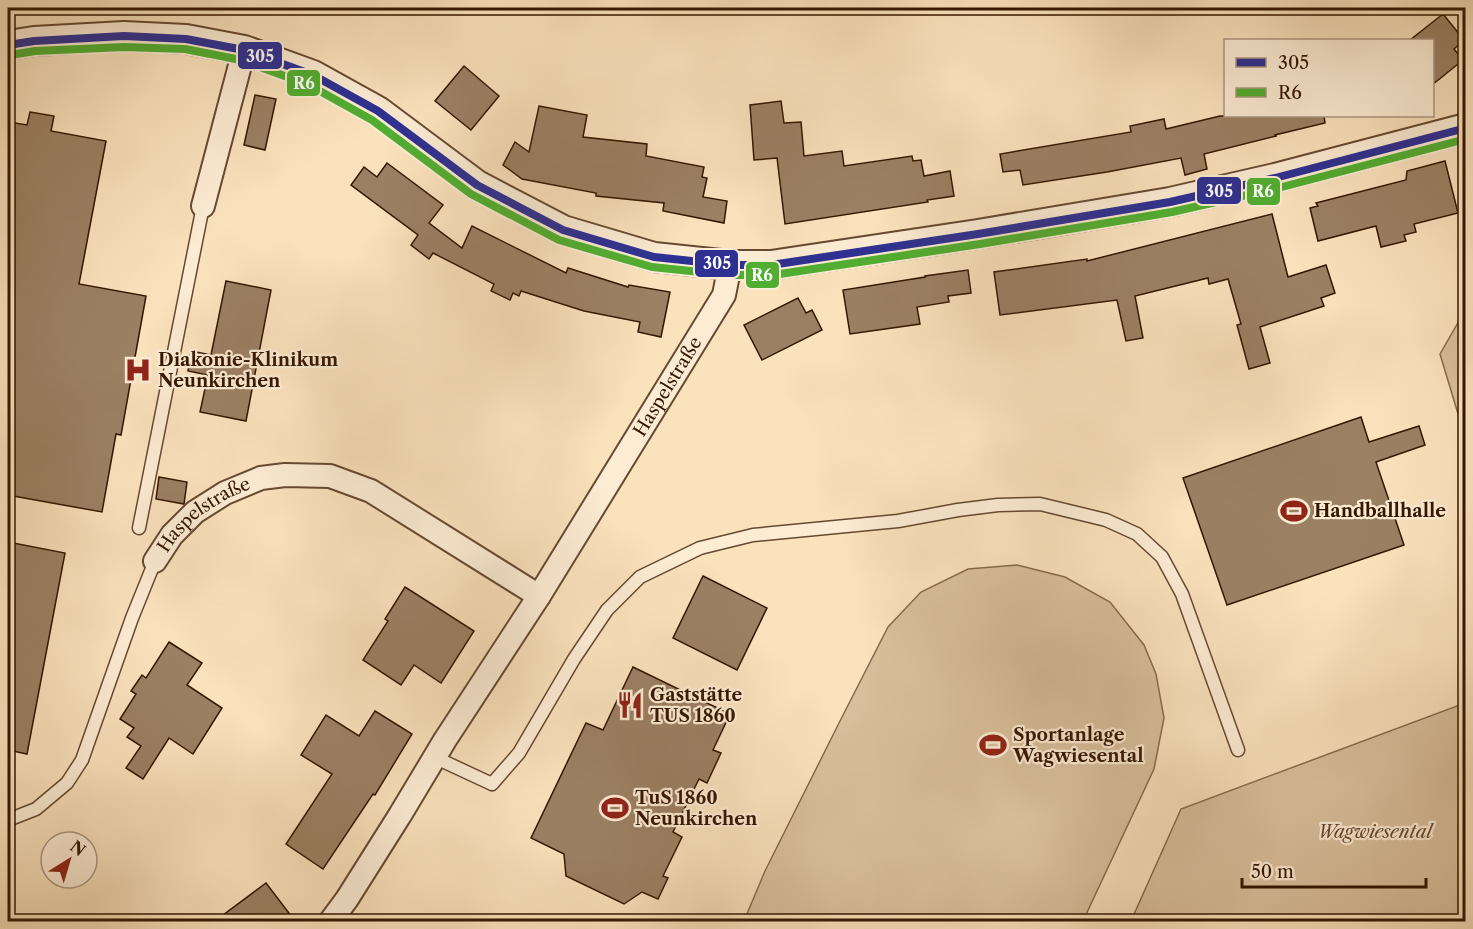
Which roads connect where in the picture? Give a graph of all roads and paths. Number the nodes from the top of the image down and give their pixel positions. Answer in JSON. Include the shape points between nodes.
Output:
{"nodes":[{"id":1,"x":8,"y":45,"type":"edge"},
{"id":2,"x":244,"y":50,"type":"junction"},
{"id":3,"x":1466,"y":128,"type":"edge"},
{"id":4,"x":203,"y":206,"type":"joint"},
{"id":5,"x":730,"y":265,"type":"junction"},
{"id":6,"x":138,"y":528,"type":"dead end"},
{"id":7,"x":155,"y":561,"type":"joint"},
{"id":8,"x":539,"y":596,"type":"junction"},
{"id":9,"x":1238,"y":750,"type":"dead end"},
{"id":10,"x":434,"y":757,"type":"junction"},
{"id":11,"x":8,"y":820,"type":"edge"},
{"id":12,"x":330,"y":921,"type":"edge"}],
"edges":[{"from":1,"to":2,"type":"street","via":[[124,36],[186,39]]},
{"from":2,"to":4,"type":"street"},
{"from":2,"to":5,"type":"street","via":[[313,75],[378,111],[477,185],[563,230],[654,256]]},
{"from":3,"to":5,"type":"street","via":[[1170,202],[771,266]]},
{"from":4,"to":6,"type":"lane"},
{"from":5,"to":8,"type":"street","name":"Haspelstraße","via":[[724,295]]},
{"from":7,"to":8,"type":"street","name":"Haspelstraße","via":[[172,535],[195,512],[225,493],[261,478],[330,476],[371,491]]},
{"from":7,"to":11,"type":"lane","name":"Haspelstraße","via":[[82,760],[67,783],[36,809]]},
{"from":8,"to":10,"type":"street","name":"Haspelstraße"},
{"from":9,"to":10,"type":"lane","via":[[1182,594],[1162,556],[1137,534],[1106,520],[1040,504],[998,505],[898,521],[753,535],[700,548],[640,577],[607,610],[519,753],[492,784]]},
{"from":10,"to":12,"type":"street","name":"Haspelstraße"}]}
